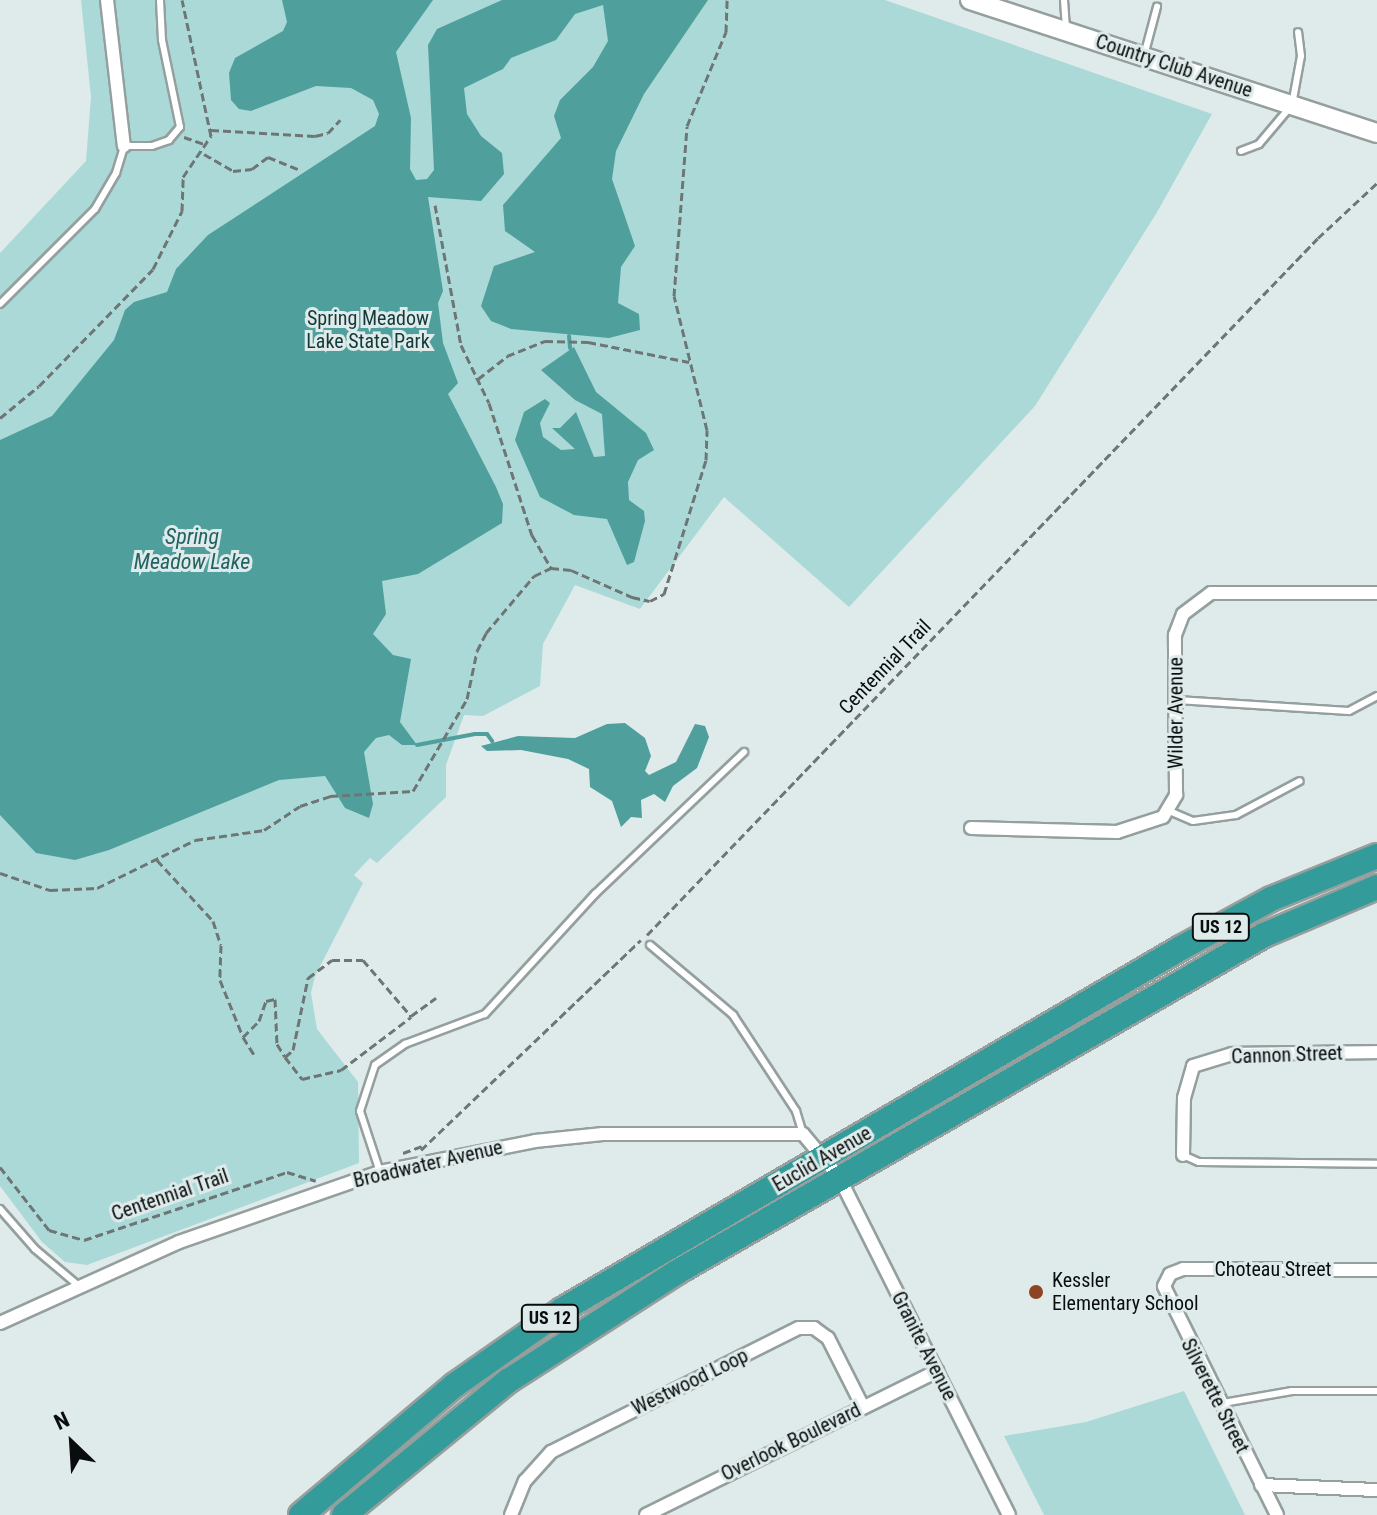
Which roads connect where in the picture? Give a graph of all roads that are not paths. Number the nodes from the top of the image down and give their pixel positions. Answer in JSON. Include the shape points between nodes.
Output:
{"nodes":[{"id":1,"x":107,"y":0,"type":"edge"},
{"id":2,"x":160,"y":0,"type":"edge"},
{"id":3,"x":970,"y":0,"type":"edge"},
{"id":4,"x":1064,"y":0,"type":"edge"},
{"id":5,"x":998,"y":4,"type":"edge"},
{"id":6,"x":1157,"y":7,"type":"dead end"},
{"id":7,"x":1066,"y":31,"type":"junction"},
{"id":8,"x":1298,"y":32,"type":"dead end"},
{"id":9,"x":1144,"y":56,"type":"junction"},
{"id":10,"x":1292,"y":105,"type":"junction"},
{"id":11,"x":1377,"y":133,"type":"edge"},
{"id":12,"x":124,"y":146,"type":"junction"},
{"id":13,"x":1241,"y":151,"type":"dead end"},
{"id":14,"x":0,"y":304,"type":"edge"},
{"id":15,"x":1377,"y":593,"type":"edge"},
{"id":16,"x":1377,"y":696,"type":"edge"},
{"id":17,"x":1175,"y":700,"type":"junction"},
{"id":18,"x":744,"y":752,"type":"dead end"},
{"id":19,"x":1300,"y":781,"type":"dead end"},
{"id":20,"x":1167,"y":810,"type":"junction"},
{"id":21,"x":971,"y":828,"type":"dead end"},
{"id":22,"x":1377,"y":856,"type":"edge"},
{"id":23,"x":1377,"y":887,"type":"edge"},
{"id":24,"x":650,"y":945,"type":"dead end"},
{"id":25,"x":1181,"y":948,"type":"junction"},
{"id":26,"x":1198,"y":973,"type":"junction"},
{"id":27,"x":1377,"y":1052,"type":"edge"},
{"id":28,"x":803,"y":1134,"type":"junction"},
{"id":29,"x":1183,"y":1155,"type":"joint"},
{"id":30,"x":825,"y":1157,"type":"junction"},
{"id":31,"x":1377,"y":1164,"type":"edge"},
{"id":32,"x":380,"y":1172,"type":"junction"},
{"id":33,"x":839,"y":1177,"type":"junction"},
{"id":34,"x":0,"y":1209,"type":"edge"},
{"id":35,"x":1377,"y":1270,"type":"edge"},
{"id":36,"x":1170,"y":1274,"type":"joint"},
{"id":37,"x":80,"y":1287,"type":"junction"},
{"id":38,"x":0,"y":1323,"type":"edge"},
{"id":39,"x":937,"y":1371,"type":"junction"},
{"id":40,"x":1377,"y":1391,"type":"edge"},
{"id":41,"x":1220,"y":1404,"type":"junction"},
{"id":42,"x":863,"y":1407,"type":"junction"},
{"id":43,"x":1261,"y":1485,"type":"junction"},
{"id":44,"x":1377,"y":1490,"type":"edge"},
{"id":45,"x":301,"y":1515,"type":"edge"},
{"id":46,"x":344,"y":1515,"type":"edge"},
{"id":47,"x":511,"y":1515,"type":"edge"},
{"id":48,"x":646,"y":1515,"type":"edge"},
{"id":49,"x":1009,"y":1515,"type":"edge"},
{"id":50,"x":1277,"y":1515,"type":"edge"}],
"edges":[{"from":1,"to":12,"type":"street"},
{"from":2,"to":12,"type":"lane","via":[[162,40],[181,117],[176,134],[152,146]]},
{"from":3,"to":5,"type":"street","name":"Country Club Avenue"},
{"from":4,"to":7,"type":"lane"},
{"from":5,"to":7,"type":"street","name":"Country Club Avenue"},
{"from":6,"to":9,"type":"lane"},
{"from":7,"to":9,"type":"street","name":"Country Club Avenue"},
{"from":8,"to":10,"type":"lane","via":[[1301,56]]},
{"from":9,"to":10,"type":"street","name":"Country Club Avenue"},
{"from":10,"to":11,"type":"street","name":"Country Club Avenue"},
{"from":10,"to":13,"type":"lane","via":[[1259,144]]},
{"from":12,"to":14,"type":"lane","via":[[116,173],[95,209]]},
{"from":15,"to":17,"type":"street","name":"Wilder Avenue","via":[[1211,593],[1183,614],[1175,635]]},
{"from":16,"to":17,"type":"lane","via":[[1349,711]]},
{"from":17,"to":20,"type":"street","name":"Wilder Avenue","via":[[1176,795]]},
{"from":18,"to":32,"type":"lane","via":[[595,894],[485,1014],[405,1044],[375,1065],[360,1111]]},
{"from":19,"to":20,"type":"lane","via":[[1236,815],[1193,821]]},
{"from":20,"to":21,"type":"street","via":[[1163,817],[1117,832]]},
{"from":22,"to":25,"type":"highway","name":"Euclid Avenue","number":"US 12","via":[[1271,899]]},
{"from":23,"to":26,"type":"highway","name":"Euclid Avenue","number":"US 12","via":[[1264,935]]},
{"from":24,"to":28,"type":"lane","via":[[733,1015],[796,1111]]},
{"from":25,"to":26,"type":"highway"},
{"from":25,"to":30,"type":"highway","name":"Euclid Avenue","number":"US 12"},
{"from":26,"to":33,"type":"highway","name":"Euclid Avenue","number":"US 12"},
{"from":27,"to":29,"type":"street","name":"Cannon Street","via":[[1232,1054],[1193,1066],[1184,1098]]},
{"from":28,"to":30,"type":"street"},
{"from":28,"to":32,"type":"street","name":"Broadwater Avenue","via":[[603,1134]]},
{"from":29,"to":31,"type":"lane","via":[[1199,1162]]},
{"from":30,"to":33,"type":"street","name":"Granite Avenue"},
{"from":30,"to":45,"type":"highway","name":"Euclid Avenue","number":"US 12","via":[[562,1310],[455,1385]]},
{"from":32,"to":37,"type":"street","name":"Broadwater Avenue","via":[[179,1242]]},
{"from":33,"to":39,"type":"street","name":"Granite Avenue"},
{"from":33,"to":46,"type":"highway","name":"Euclid Avenue","number":"US 12","via":[[641,1294],[508,1381]]},
{"from":34,"to":37,"type":"lane","via":[[35,1249]]},
{"from":35,"to":36,"type":"street","name":"Choteau Street","via":[[1183,1269]]},
{"from":36,"to":41,"type":"street","name":"Silverette Street","via":[[1164,1286]]},
{"from":37,"to":38,"type":"street","name":"Broadwater Avenue"},
{"from":39,"to":42,"type":"street","name":"Overlook Boulevard"},
{"from":39,"to":49,"type":"street","name":"Granite Avenue"},
{"from":40,"to":41,"type":"lane","via":[[1292,1391]]},
{"from":41,"to":43,"type":"street","name":"Silverette Street"},
{"from":42,"to":47,"type":"street","name":"Westwood Loop","via":[[828,1338],[814,1328],[799,1328],[551,1452],[525,1481]]},
{"from":42,"to":48,"type":"street","name":"Overlook Boulevard"},
{"from":43,"to":44,"type":"street"},
{"from":43,"to":50,"type":"street","name":"Silverette Street"}]}
